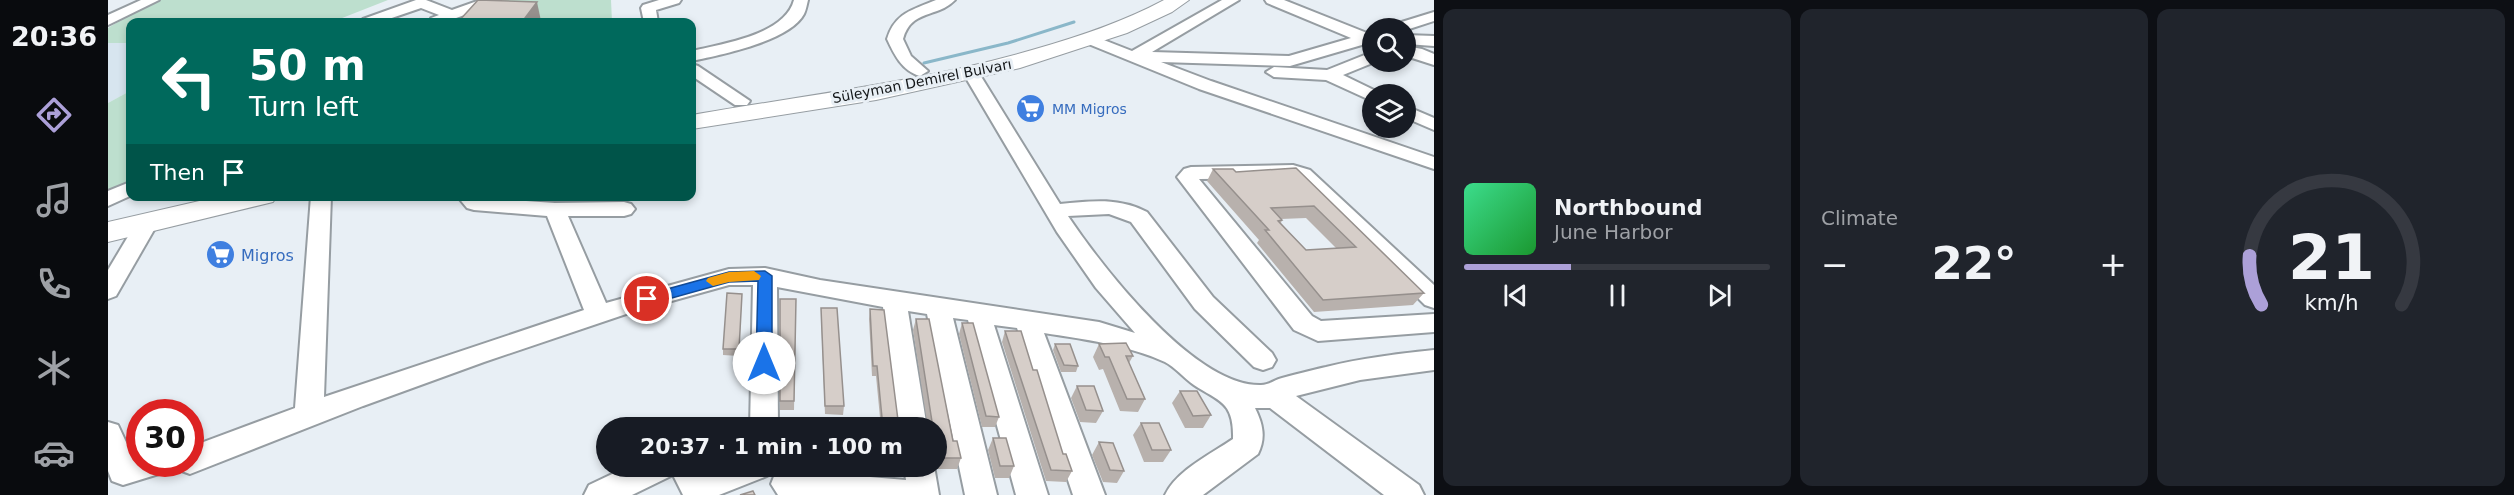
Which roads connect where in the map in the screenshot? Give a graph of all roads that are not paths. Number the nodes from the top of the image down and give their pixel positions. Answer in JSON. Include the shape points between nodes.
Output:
{"nodes":[{"id":1,"x":129,"y":0,"type":"edge"},
{"id":2,"x":152,"y":0,"type":"edge"},
{"id":3,"x":438,"y":0,"type":"edge"},
{"id":4,"x":493,"y":0,"type":"edge"},
{"id":5,"x":674,"y":0,"type":"edge"},
{"id":6,"x":801,"y":0,"type":"edge"},
{"id":7,"x":948,"y":0,"type":"edge"},
{"id":8,"x":1144,"y":0,"type":"edge"},
{"id":9,"x":1179,"y":0,"type":"edge"},
{"id":10,"x":1232,"y":0,"type":"edge"},
{"id":11,"x":1272,"y":0,"type":"edge"},
{"id":12,"x":1283,"y":0,"type":"edge"},
{"id":13,"x":110,"y":12,"type":"edge"},
{"id":14,"x":456,"y":13,"type":"junction"},
{"id":15,"x":1434,"y":16,"type":"edge"},
{"id":16,"x":379,"y":18,"type":"edge"},
{"id":17,"x":443,"y":18,"type":"edge"},
{"id":18,"x":650,"y":18,"type":"edge"},
{"id":19,"x":1416,"y":22,"type":"edge"},
{"id":20,"x":1416,"y":31,"type":"edge"},
{"id":21,"x":1362,"y":34,"type":"edge"},
{"id":22,"x":1362,"y":34,"type":"edge"},
{"id":23,"x":1362,"y":39,"type":"edge"},
{"id":24,"x":1434,"y":39,"type":"edge"},
{"id":25,"x":1091,"y":40,"type":"junction"},
{"id":26,"x":1416,"y":40,"type":"edge"},
{"id":27,"x":1416,"y":54,"type":"edge"},
{"id":28,"x":696,"y":55,"type":"edge"},
{"id":29,"x":1132,"y":57,"type":"junction"},
{"id":30,"x":1431,"y":58,"type":"edge"},
{"id":31,"x":1362,"y":61,"type":"edge"},
{"id":32,"x":1159,"y":67,"type":"junction"},
{"id":33,"x":920,"y":71,"type":"junction"},
{"id":34,"x":696,"y":72,"type":"edge"},
{"id":35,"x":972,"y":73,"type":"junction"},
{"id":36,"x":1329,"y":75,"type":"junction"},
{"id":37,"x":1362,"y":91,"type":"edge"},
{"id":38,"x":741,"y":101,"type":"junction"},
{"id":39,"x":696,"y":108,"type":"edge"},
{"id":40,"x":1416,"y":116,"type":"edge"},
{"id":41,"x":696,"y":121,"type":"edge"},
{"id":42,"x":1434,"y":125,"type":"edge"},
{"id":43,"x":1434,"y":163,"type":"edge"},
{"id":44,"x":126,"y":190,"type":"edge"},
{"id":45,"x":108,"y":200,"type":"edge"},
{"id":46,"x":170,"y":201,"type":"edge"},
{"id":47,"x":242,"y":201,"type":"edge"},
{"id":48,"x":321,"y":201,"type":"edge"},
{"id":49,"x":472,"y":201,"type":"edge"},
{"id":50,"x":555,"y":210,"type":"junction"},
{"id":51,"x":624,"y":210,"type":"dead end"},
{"id":52,"x":1056,"y":211,"type":"junction"},
{"id":53,"x":108,"y":216,"type":"edge"},
{"id":54,"x":147,"y":223,"type":"junction"},
{"id":55,"x":108,"y":232,"type":"edge"},
{"id":56,"x":765,"y":276,"type":"junction"},
{"id":57,"x":108,"y":290,"type":"edge"},
{"id":58,"x":1434,"y":299,"type":"edge"},
{"id":59,"x":894,"y":300,"type":"junction"},
{"id":60,"x":938,"y":307,"type":"junction"},
{"id":61,"x":978,"y":313,"type":"junction"},
{"id":62,"x":598,"y":314,"type":"junction"},
{"id":63,"x":1027,"y":321,"type":"junction"},
{"id":64,"x":1434,"y":323,"type":"edge"},
{"id":65,"x":1170,"y":354,"type":"junction"},
{"id":66,"x":1263,"y":360,"type":"dead end"},
{"id":67,"x":1434,"y":360,"type":"edge"},
{"id":68,"x":1234,"y":393,"type":"junction"},
{"id":69,"x":1275,"y":396,"type":"junction"},
{"id":70,"x":309,"y":410,"type":"junction"},
{"id":71,"x":764,"y":417,"type":"edge"},
{"id":72,"x":911,"y":417,"type":"edge"},
{"id":73,"x":108,"y":434,"type":"edge"},
{"id":74,"x":204,"y":451,"type":"edge"},
{"id":75,"x":126,"y":470,"type":"edge"},
{"id":76,"x":638,"y":477,"type":"edge"},
{"id":77,"x":690,"y":477,"type":"edge"},
{"id":78,"x":728,"y":477,"type":"edge"},
{"id":79,"x":921,"y":477,"type":"edge"},
{"id":80,"x":784,"y":482,"type":"edge"},
{"id":81,"x":600,"y":495,"type":"edge"},
{"id":82,"x":914,"y":495,"type":"edge"},
{"id":83,"x":923,"y":495,"type":"edge"},
{"id":84,"x":981,"y":495,"type":"edge"},
{"id":85,"x":1032,"y":495,"type":"edge"},
{"id":86,"x":1089,"y":495,"type":"edge"},
{"id":87,"x":1181,"y":495,"type":"edge"},
{"id":88,"x":1408,"y":495,"type":"edge"}],
"edges":[{"from":1,"to":13,"type":"street"},
{"from":2,"to":13,"type":"street"},
{"from":3,"to":14,"type":"street"},
{"from":4,"to":14,"type":"street"},
{"from":5,"to":18,"type":"street","via":[[648,8]]},
{"from":6,"to":28,"type":"street","via":[[798,13],[768,33]]},
{"from":7,"to":33,"type":"street","via":[[899,25],[895,39],[899,48],[904,58]]},
{"from":8,"to":33,"type":"highway","name":"Süleyman Demirel Bulvarı","via":[[1076,31]]},
{"from":9,"to":25,"type":"highway","name":"Süleyman Demirel Bulvarı"},
{"from":10,"to":29,"type":"street"},
{"from":11,"to":21,"type":"street"},
{"from":12,"to":22,"type":"street"},
{"from":14,"to":16,"type":"street","via":[[421,3]]},
{"from":14,"to":17,"type":"street"},
{"from":15,"to":19,"type":"street"},
{"from":20,"to":24,"type":"street"},
{"from":23,"to":29,"type":"street","via":[[1290,61]]},
{"from":24,"to":26,"type":"street"},
{"from":25,"to":29,"type":"street"},
{"from":25,"to":35,"type":"highway","name":"Süleyman Demirel Bulvarı"},
{"from":27,"to":30,"type":"street"},
{"from":29,"to":32,"type":"street"},
{"from":31,"to":36,"type":"street"},
{"from":32,"to":36,"type":"street"},
{"from":32,"to":43,"type":"street"},
{"from":33,"to":38,"type":"highway","name":"Süleyman Demirel Bulvarı"},
{"from":34,"to":38,"type":"street"},
{"from":35,"to":41,"type":"highway","name":"Süleyman Demirel Bulvarı"},
{"from":35,"to":52,"type":"street"},
{"from":36,"to":37,"type":"street"},
{"from":38,"to":39,"type":"highway","name":"Süleyman Demirel Bulvarı"},
{"from":40,"to":42,"type":"street"},
{"from":44,"to":45,"type":"street"},
{"from":46,"to":53,"type":"highway"},
{"from":47,"to":54,"type":"highway"},
{"from":48,"to":70,"type":"street"},
{"from":49,"to":50,"type":"street"},
{"from":50,"to":51,"type":"street"},
{"from":50,"to":62,"type":"street"},
{"from":52,"to":65,"type":"street","via":[[1093,266]]},
{"from":52,"to":66,"type":"street","via":[[1116,207],[1133,213],[1203,303]]},
{"from":54,"to":55,"type":"highway"},
{"from":54,"to":57,"type":"street"},
{"from":56,"to":59,"type":"street"},
{"from":56,"to":62,"type":"street","via":[[729,277]]},
{"from":56,"to":71,"type":"street"},
{"from":58,"to":64,"type":"street","via":[[1303,174],[1191,172],[1186,177],[1310,328],[1318,332]]},
{"from":59,"to":60,"type":"street"},
{"from":59,"to":72,"type":"street"},
{"from":60,"to":61,"type":"street"},
{"from":60,"to":84,"type":"street"},
{"from":61,"to":63,"type":"street"},
{"from":61,"to":85,"type":"street"},
{"from":62,"to":70,"type":"street"},
{"from":63,"to":65,"type":"street","via":[[1099,332]]},
{"from":63,"to":86,"type":"street"},
{"from":65,"to":68,"type":"street"},
{"from":67,"to":69,"type":"street","via":[[1360,369],[1282,389]]},
{"from":68,"to":69,"type":"street","via":[[1259,398]]},
{"from":68,"to":87,"type":"street","via":[[1248,423],[1248,445]]},
{"from":69,"to":88,"type":"street"},
{"from":70,"to":74,"type":"street"},
{"from":73,"to":75,"type":"street"},
{"from":76,"to":81,"type":"street"},
{"from":77,"to":78,"type":"street","via":[[696,490]]},
{"from":79,"to":83,"type":"street"},
{"from":80,"to":82,"type":"street"}]}
